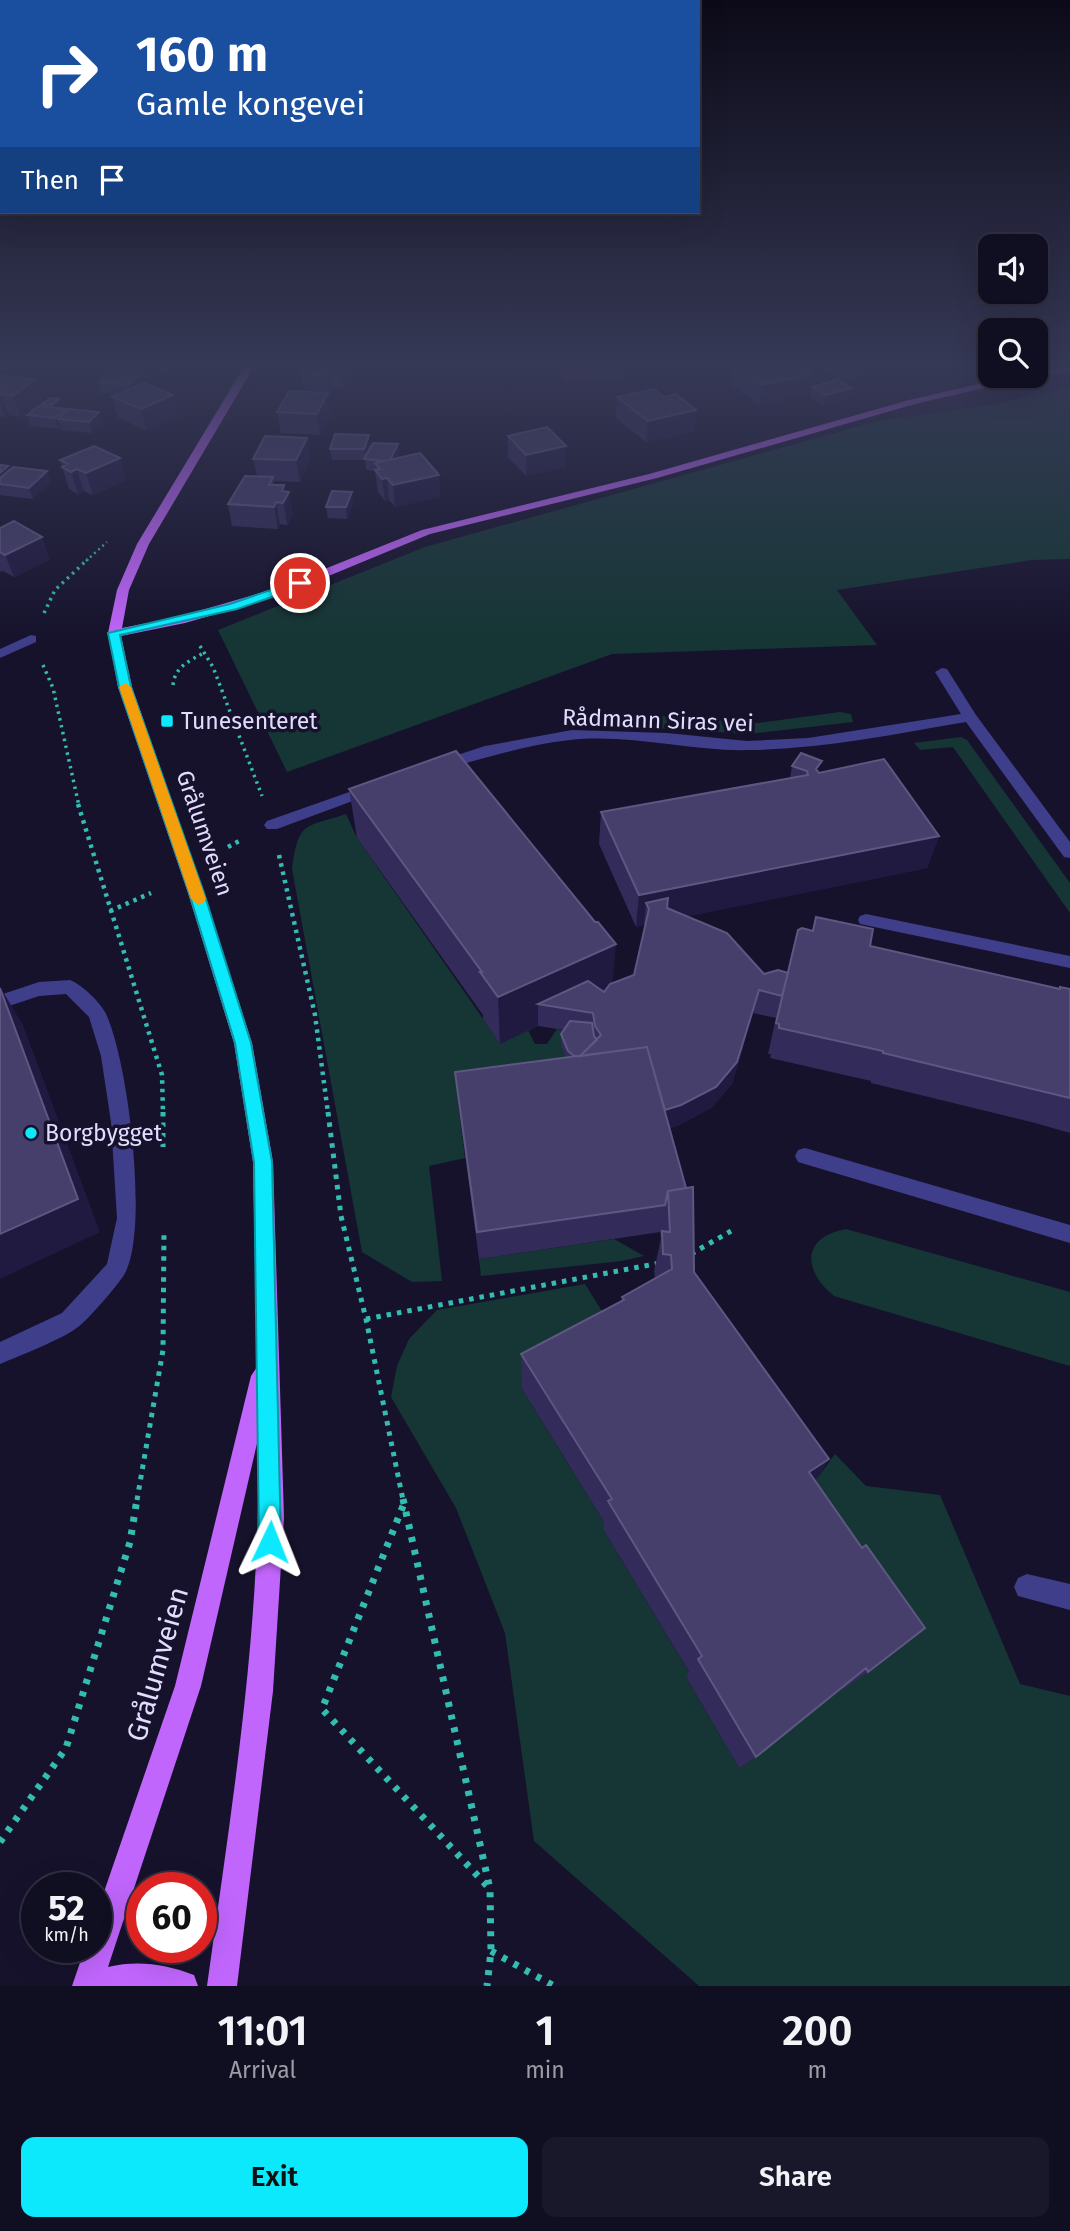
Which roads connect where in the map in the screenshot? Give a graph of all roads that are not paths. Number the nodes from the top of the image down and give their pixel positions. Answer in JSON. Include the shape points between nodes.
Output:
{"nodes":[{"id":1,"x":195,"y":458,"type":"edge"},
{"id":2,"x":717,"y":458,"type":"edge"},
{"id":3,"x":114,"y":633,"type":"junction"},
{"id":4,"x":31,"y":639,"type":"road end"},
{"id":5,"x":0,"y":654,"type":"edge"},
{"id":6,"x":942,"y":672,"type":"dead end"},
{"id":7,"x":971,"y":718,"type":"junction"},
{"id":8,"x":422,"y":772,"type":"edge"},
{"id":9,"x":384,"y":785,"type":"edge"},
{"id":10,"x":272,"y":825,"type":"road end"},
{"id":11,"x":1070,"y":853,"type":"edge"},
{"id":12,"x":866,"y":920,"type":"dead end"},
{"id":13,"x":1070,"y":962,"type":"edge"},
{"id":14,"x":0,"y":1002,"type":"edge"},
{"id":15,"x":806,"y":1156,"type":"dead end"},
{"id":16,"x":1070,"y":1234,"type":"edge"},
{"id":17,"x":0,"y":1353,"type":"edge"},
{"id":18,"x":268,"y":1353,"type":"junction"},
{"id":19,"x":1027,"y":1587,"type":"dead end"},
{"id":20,"x":1070,"y":1597,"type":"edge"},
{"id":21,"x":87,"y":1986,"type":"edge"},
{"id":22,"x":94,"y":1986,"type":"edge"},
{"id":23,"x":183,"y":1986,"type":"edge"},
{"id":24,"x":222,"y":1986,"type":"edge"}],
"edges":[{"from":1,"to":3,"type":"main road","name":"Grålumveien","via":[[143,544],[123,590]]},
{"from":2,"to":3,"type":"main road","via":[[426,532],[245,603]]},
{"from":3,"to":18,"type":"main road","name":"Grålumveien","via":[[125,687],[243,1043],[263,1162]]},
{"from":4,"to":5,"type":"street"},
{"from":6,"to":7,"type":"street"},
{"from":7,"to":8,"type":"street","name":"Rådmann Siras vei","via":[[808,743],[747,746],[572,736],[485,751]]},
{"from":7,"to":11,"type":"street"},
{"from":9,"to":10,"type":"street"},
{"from":12,"to":13,"type":"street"},
{"from":14,"to":17,"type":"street","via":[[39,989],[70,988],[97,1014],[110,1056],[121,1122],[127,1218],[116,1269],[70,1320]]},
{"from":15,"to":16,"type":"street"},
{"from":18,"to":21,"type":"main road","name":"Grålumveien","via":[[188,1686]]},
{"from":18,"to":24,"type":"main road","name":"Grålumveien","via":[[272,1518],[260,1691]]},
{"from":19,"to":20,"type":"street"},
{"from":22,"to":23,"type":"main road","via":[[134,1976]]}]}
